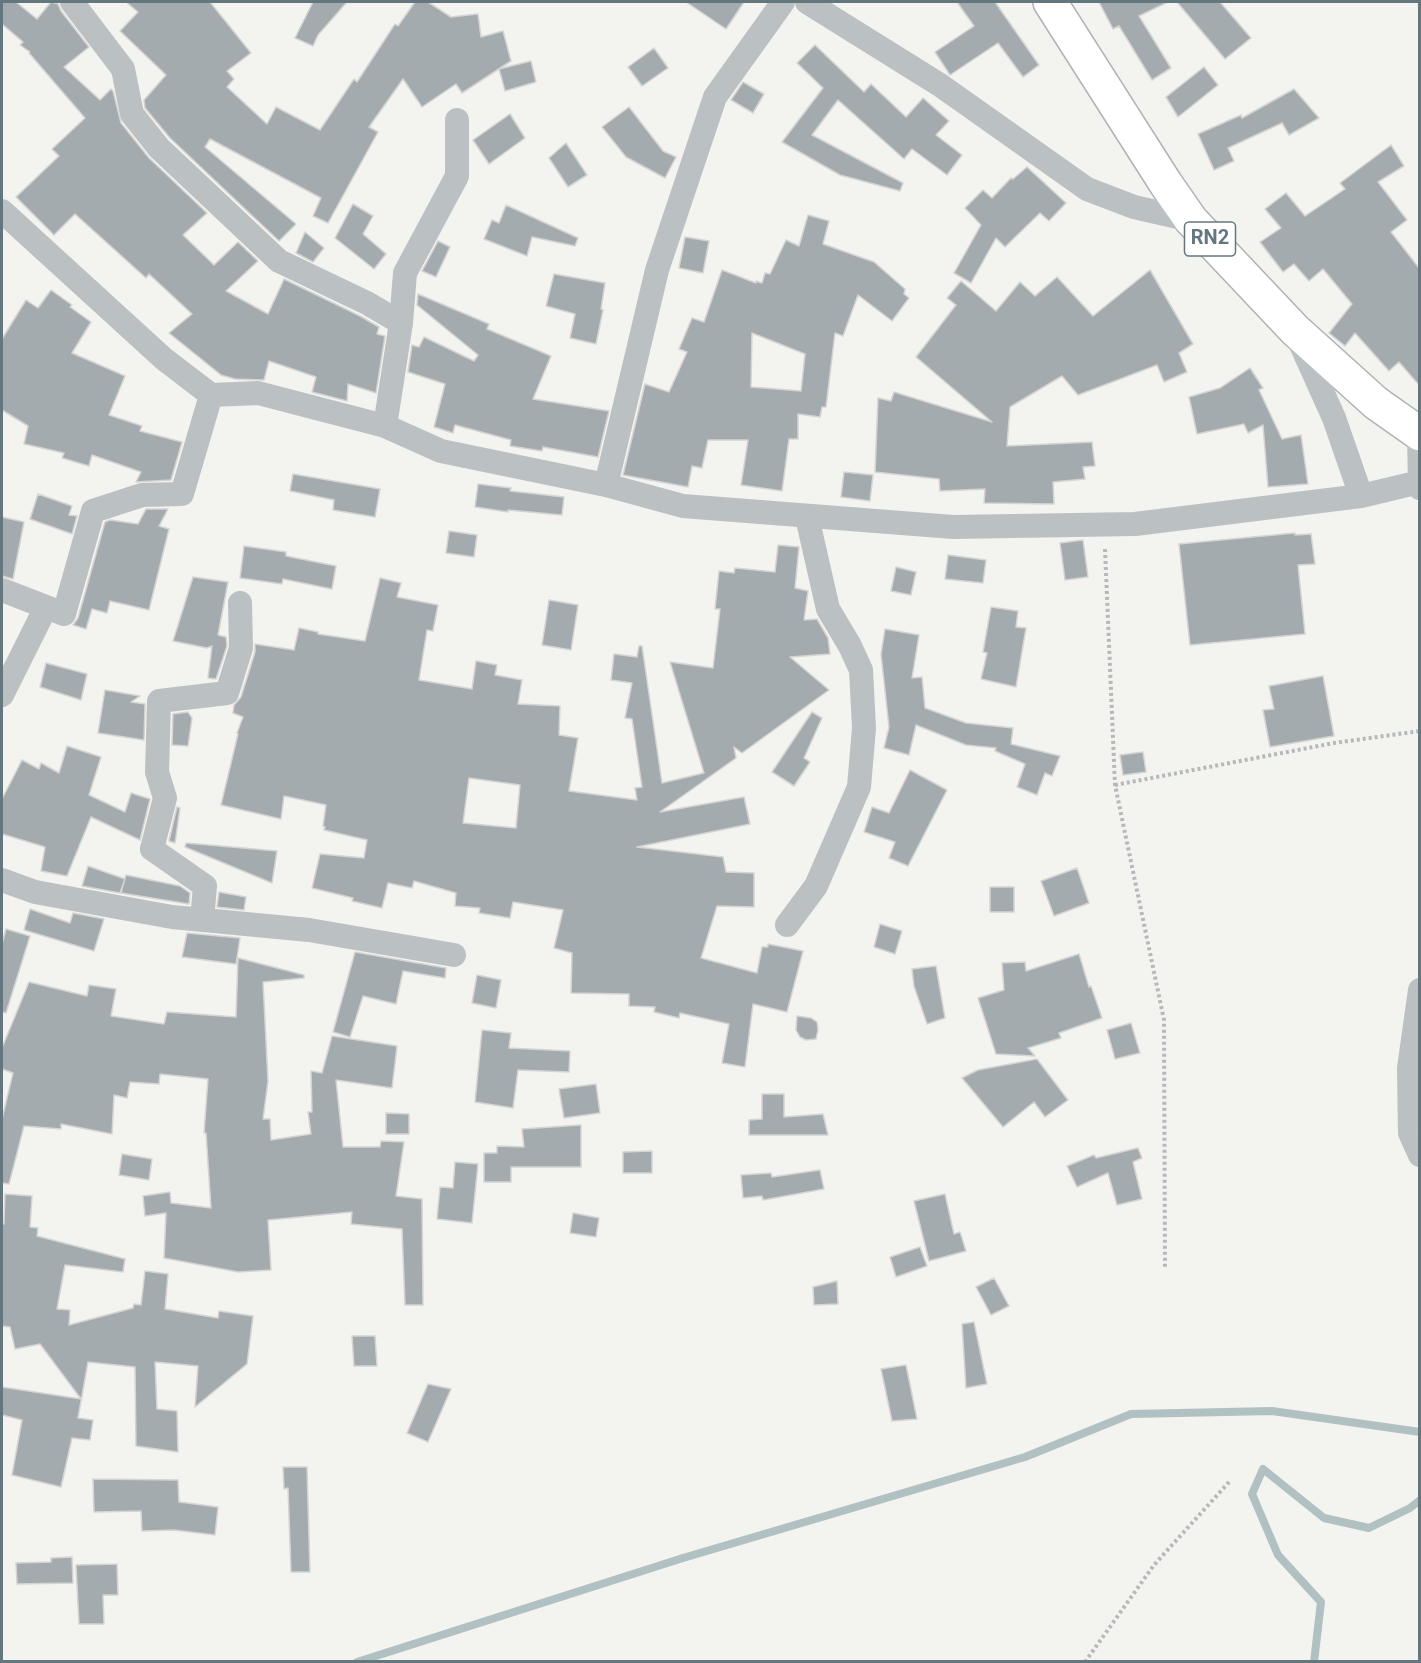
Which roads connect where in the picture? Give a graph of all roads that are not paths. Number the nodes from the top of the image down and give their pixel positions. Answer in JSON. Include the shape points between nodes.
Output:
{"nodes":[{"id":1,"x":72,"y":2,"type":"edge"},
{"id":2,"x":783,"y":2,"type":"edge"},
{"id":3,"x":807,"y":2,"type":"edge"},
{"id":4,"x":1050,"y":2,"type":"edge"},
{"id":5,"x":457,"y":120,"type":"dead end"},
{"id":6,"x":2,"y":211,"type":"edge"},
{"id":7,"x":1191,"y":220,"type":"junction"},
{"id":8,"x":401,"y":323,"type":"junction"},
{"id":9,"x":1295,"y":330,"type":"junction"},
{"id":10,"x":211,"y":395,"type":"junction"},
{"id":11,"x":385,"y":426,"type":"junction"},
{"id":12,"x":1419,"y":434,"type":"edge"},
{"id":13,"x":1419,"y":484,"type":"edge"},
{"id":14,"x":606,"y":485,"type":"junction"},
{"id":15,"x":1361,"y":496,"type":"junction"},
{"id":16,"x":807,"y":517,"type":"junction"},
{"id":17,"x":2,"y":590,"type":"edge"},
{"id":18,"x":240,"y":603,"type":"dead end"},
{"id":19,"x":46,"y":608,"type":"junction"},
{"id":20,"x":2,"y":695,"type":"edge"},
{"id":21,"x":2,"y":880,"type":"edge"},
{"id":22,"x":202,"y":920,"type":"junction"},
{"id":23,"x":787,"y":925,"type":"dead end"},
{"id":24,"x":454,"y":955,"type":"dead end"},
{"id":25,"x":1419,"y":990,"type":"edge"},
{"id":26,"x":1419,"y":1155,"type":"edge"}],
"edges":[{"from":1,"to":8,"type":"street","via":[[123,69],[132,114],[159,148],[279,261]]},
{"from":2,"to":14,"type":"street","via":[[715,97],[657,270]]},
{"from":3,"to":7,"type":"street","via":[[940,85],[1087,189],[1134,207]]},
{"from":4,"to":7,"type":"highway","number":"RN2"},
{"from":5,"to":8,"type":"street","via":[[457,176],[405,273]]},
{"from":6,"to":10,"type":"street","via":[[164,359]]},
{"from":7,"to":9,"type":"highway","number":"RN2"},
{"from":8,"to":11,"type":"street"},
{"from":9,"to":12,"type":"highway","number":"RN2","via":[[1376,403]]},
{"from":9,"to":15,"type":"street","via":[[1334,418]]},
{"from":10,"to":11,"type":"street","via":[[258,393]]},
{"from":10,"to":19,"type":"street","via":[[182,494],[142,495],[93,511],[64,614]]},
{"from":11,"to":14,"type":"street","via":[[441,451]]},
{"from":12,"to":13,"type":"street"},
{"from":13,"to":15,"type":"street"},
{"from":14,"to":16,"type":"street","via":[[683,506]]},
{"from":15,"to":16,"type":"street","via":[[1135,524],[953,527]]},
{"from":16,"to":23,"type":"street","via":[[828,609],[861,670],[864,728],[859,787],[816,886]]},
{"from":17,"to":19,"type":"street"},
{"from":18,"to":22,"type":"street","via":[[241,648],[227,693],[159,701],[157,772],[165,798],[152,849],[206,886]]},
{"from":19,"to":20,"type":"street"},
{"from":21,"to":22,"type":"street","via":[[35,892]]},
{"from":22,"to":24,"type":"street","via":[[309,930]]},
{"from":25,"to":26,"type":"street","via":[[1409,1068],[1410,1133]]}]}
